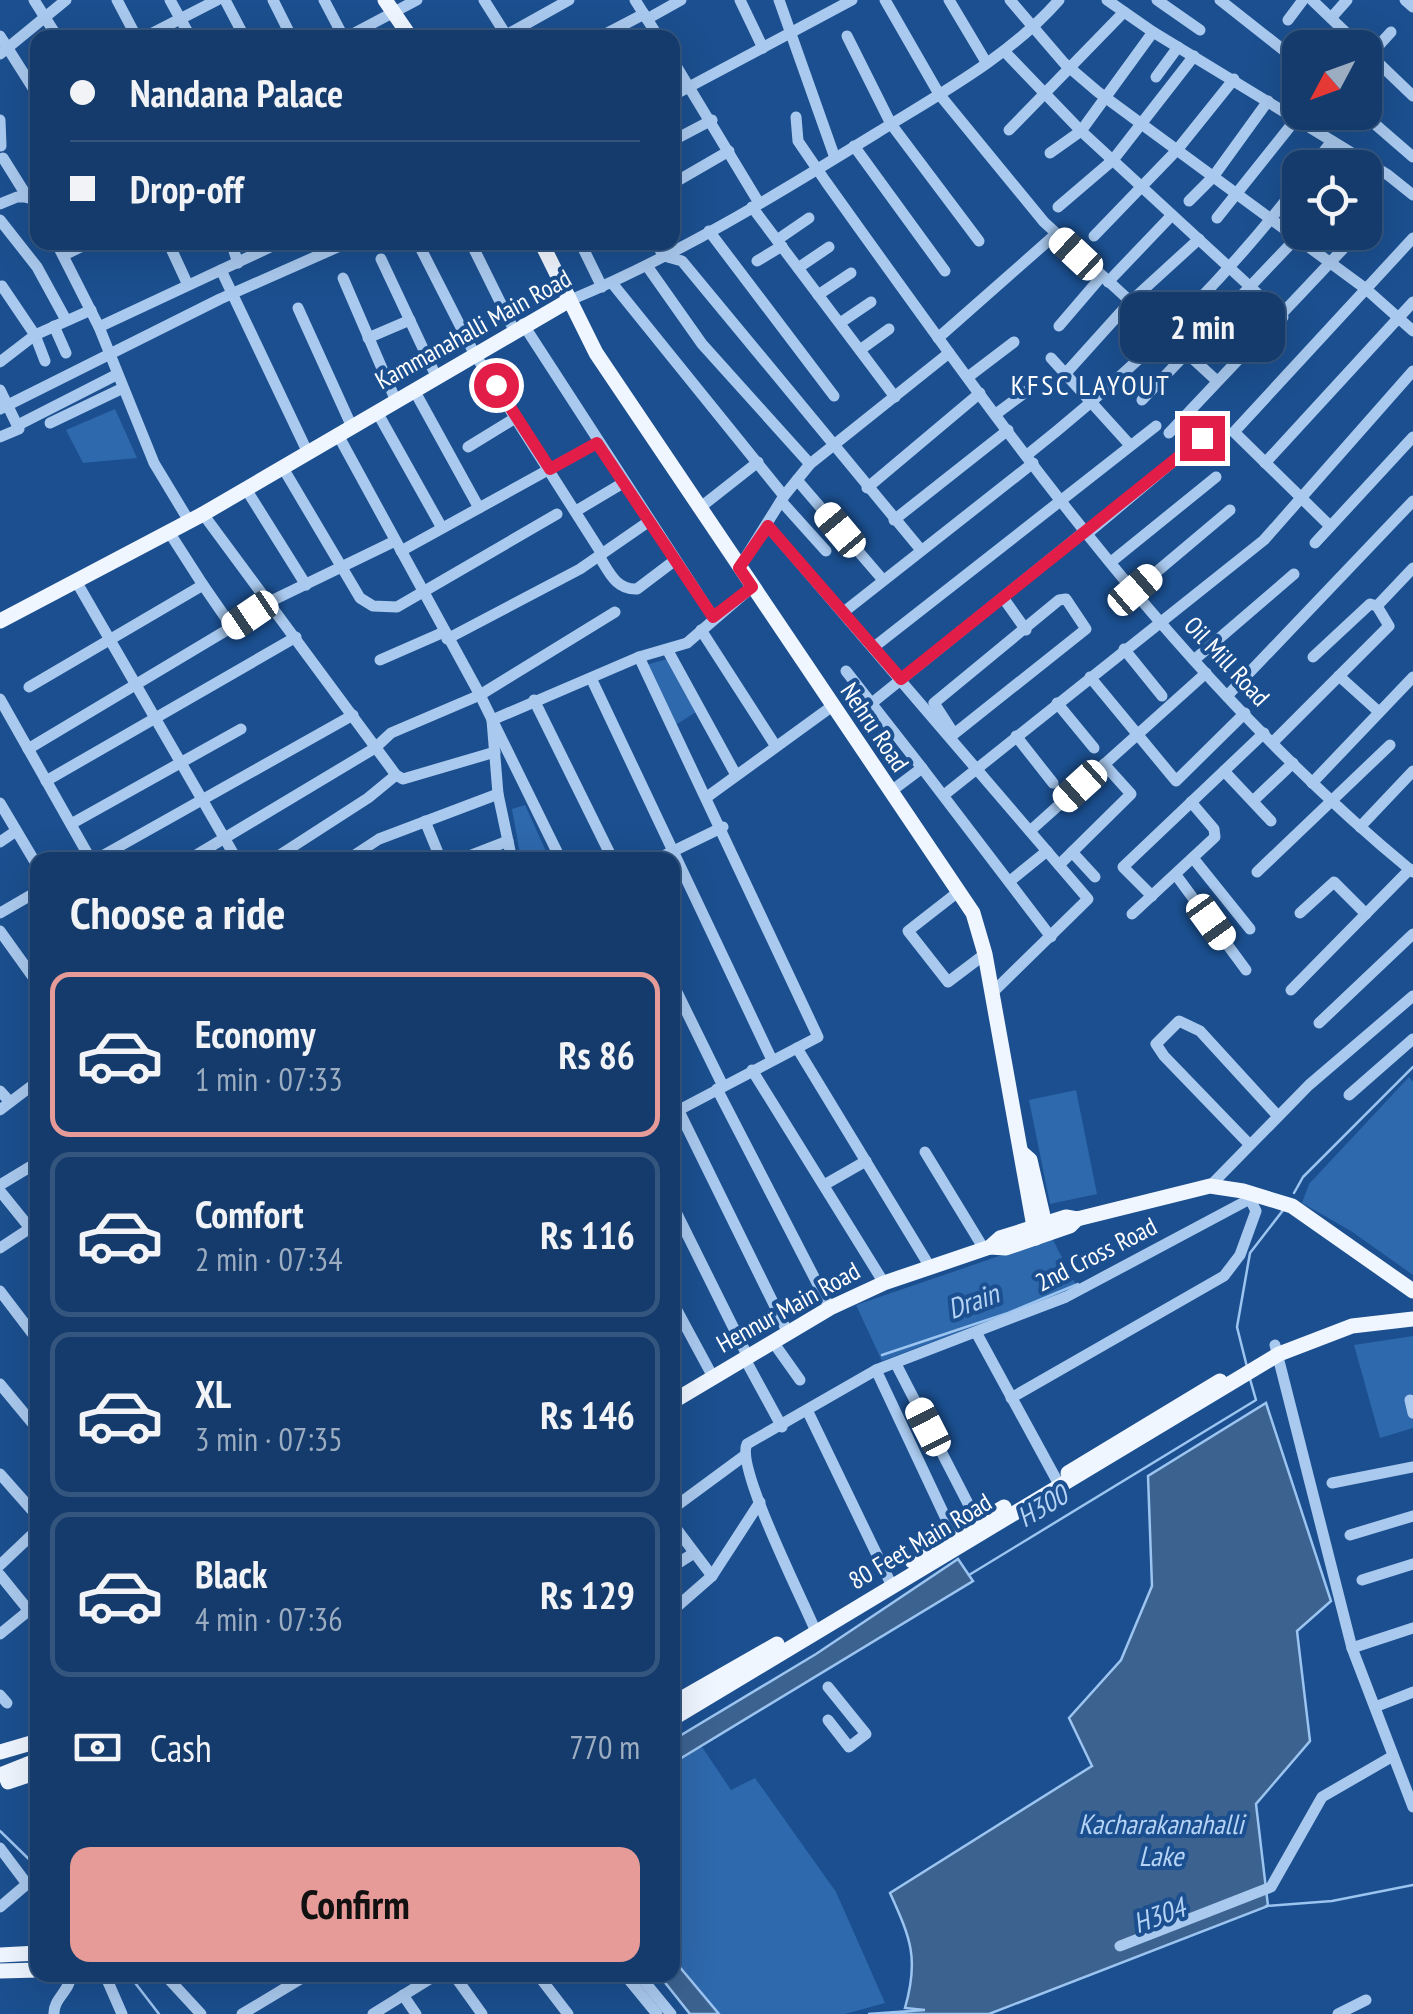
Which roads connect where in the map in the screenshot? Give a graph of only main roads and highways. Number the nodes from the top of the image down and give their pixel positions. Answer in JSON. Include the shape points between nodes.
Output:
{"nodes":[{"id":1,"x":390,"y":6,"type":"edge"},
{"id":2,"x":406,"y":30,"type":"edge"},
{"id":3,"x":545,"y":250,"type":"edge"},
{"id":4,"x":571,"y":300,"type":"junction"},
{"id":5,"x":0,"y":620,"type":"edge"},
{"id":6,"x":1041,"y":1231,"type":"junction"},
{"id":7,"x":1413,"y":1291,"type":"edge"},
{"id":8,"x":1413,"y":1316,"type":"edge"},
{"id":9,"x":680,"y":1397,"type":"edge"},
{"id":10,"x":1059,"y":1484,"type":"junction"},
{"id":11,"x":956,"y":1539,"type":"junction"},
{"id":12,"x":815,"y":1628,"type":"junction"},
{"id":13,"x":680,"y":1700,"type":"edge"},
{"id":14,"x":680,"y":1713,"type":"edge"},
{"id":15,"x":30,"y":1743,"type":"edge"},
{"id":16,"x":0,"y":1752,"type":"edge"},
{"id":17,"x":30,"y":1753,"type":"edge"},
{"id":18,"x":30,"y":1763,"type":"edge"},
{"id":19,"x":0,"y":1764,"type":"edge"},
{"id":20,"x":0,"y":1775,"type":"edge"},
{"id":21,"x":30,"y":1775,"type":"edge"},
{"id":22,"x":0,"y":1785,"type":"edge"},
{"id":23,"x":30,"y":1954,"type":"edge"},
{"id":24,"x":0,"y":1955,"type":"edge"},
{"id":25,"x":30,"y":1970,"type":"edge"},
{"id":26,"x":0,"y":1971,"type":"edge"}],
"edges":[{"from":1,"to":2,"type":"main road"},
{"from":3,"to":4,"type":"main road","name":"Nehru Road"},
{"from":4,"to":5,"type":"main road","name":"Kammanahalli Main Road","via":[[196,518]]},
{"from":4,"to":6,"type":"main road","name":"Nehru Road","via":[[739,568],[978,925]]},
{"from":6,"to":7,"type":"main road","name":"Hennur Main Road","via":[[1210,1186],[1292,1206]]},
{"from":6,"to":9,"type":"main road","name":"Hennur Main Road","via":[[1006,1248],[987,1248],[884,1283]]},
{"from":8,"to":10,"type":"main road","name":"80 Feet Main Road","via":[[1352,1326],[1277,1350]]},
{"from":10,"to":11,"type":"main road","name":"80 Feet Main Road"},
{"from":10,"to":11,"type":"main road","name":"80 Feet Main Road","via":[[977,1522]]},
{"from":11,"to":12,"type":"main road","name":"80 Feet Main Road"},
{"from":12,"to":13,"type":"main road","name":"80 Feet Main Road"},
{"from":12,"to":14,"type":"main road","name":"80 Feet Main Road"},
{"from":15,"to":16,"type":"main road"},
{"from":17,"to":19,"type":"main road"},
{"from":18,"to":20,"type":"main road"},
{"from":21,"to":22,"type":"main road"},
{"from":23,"to":24,"type":"main road"},
{"from":25,"to":26,"type":"main road"}]}
